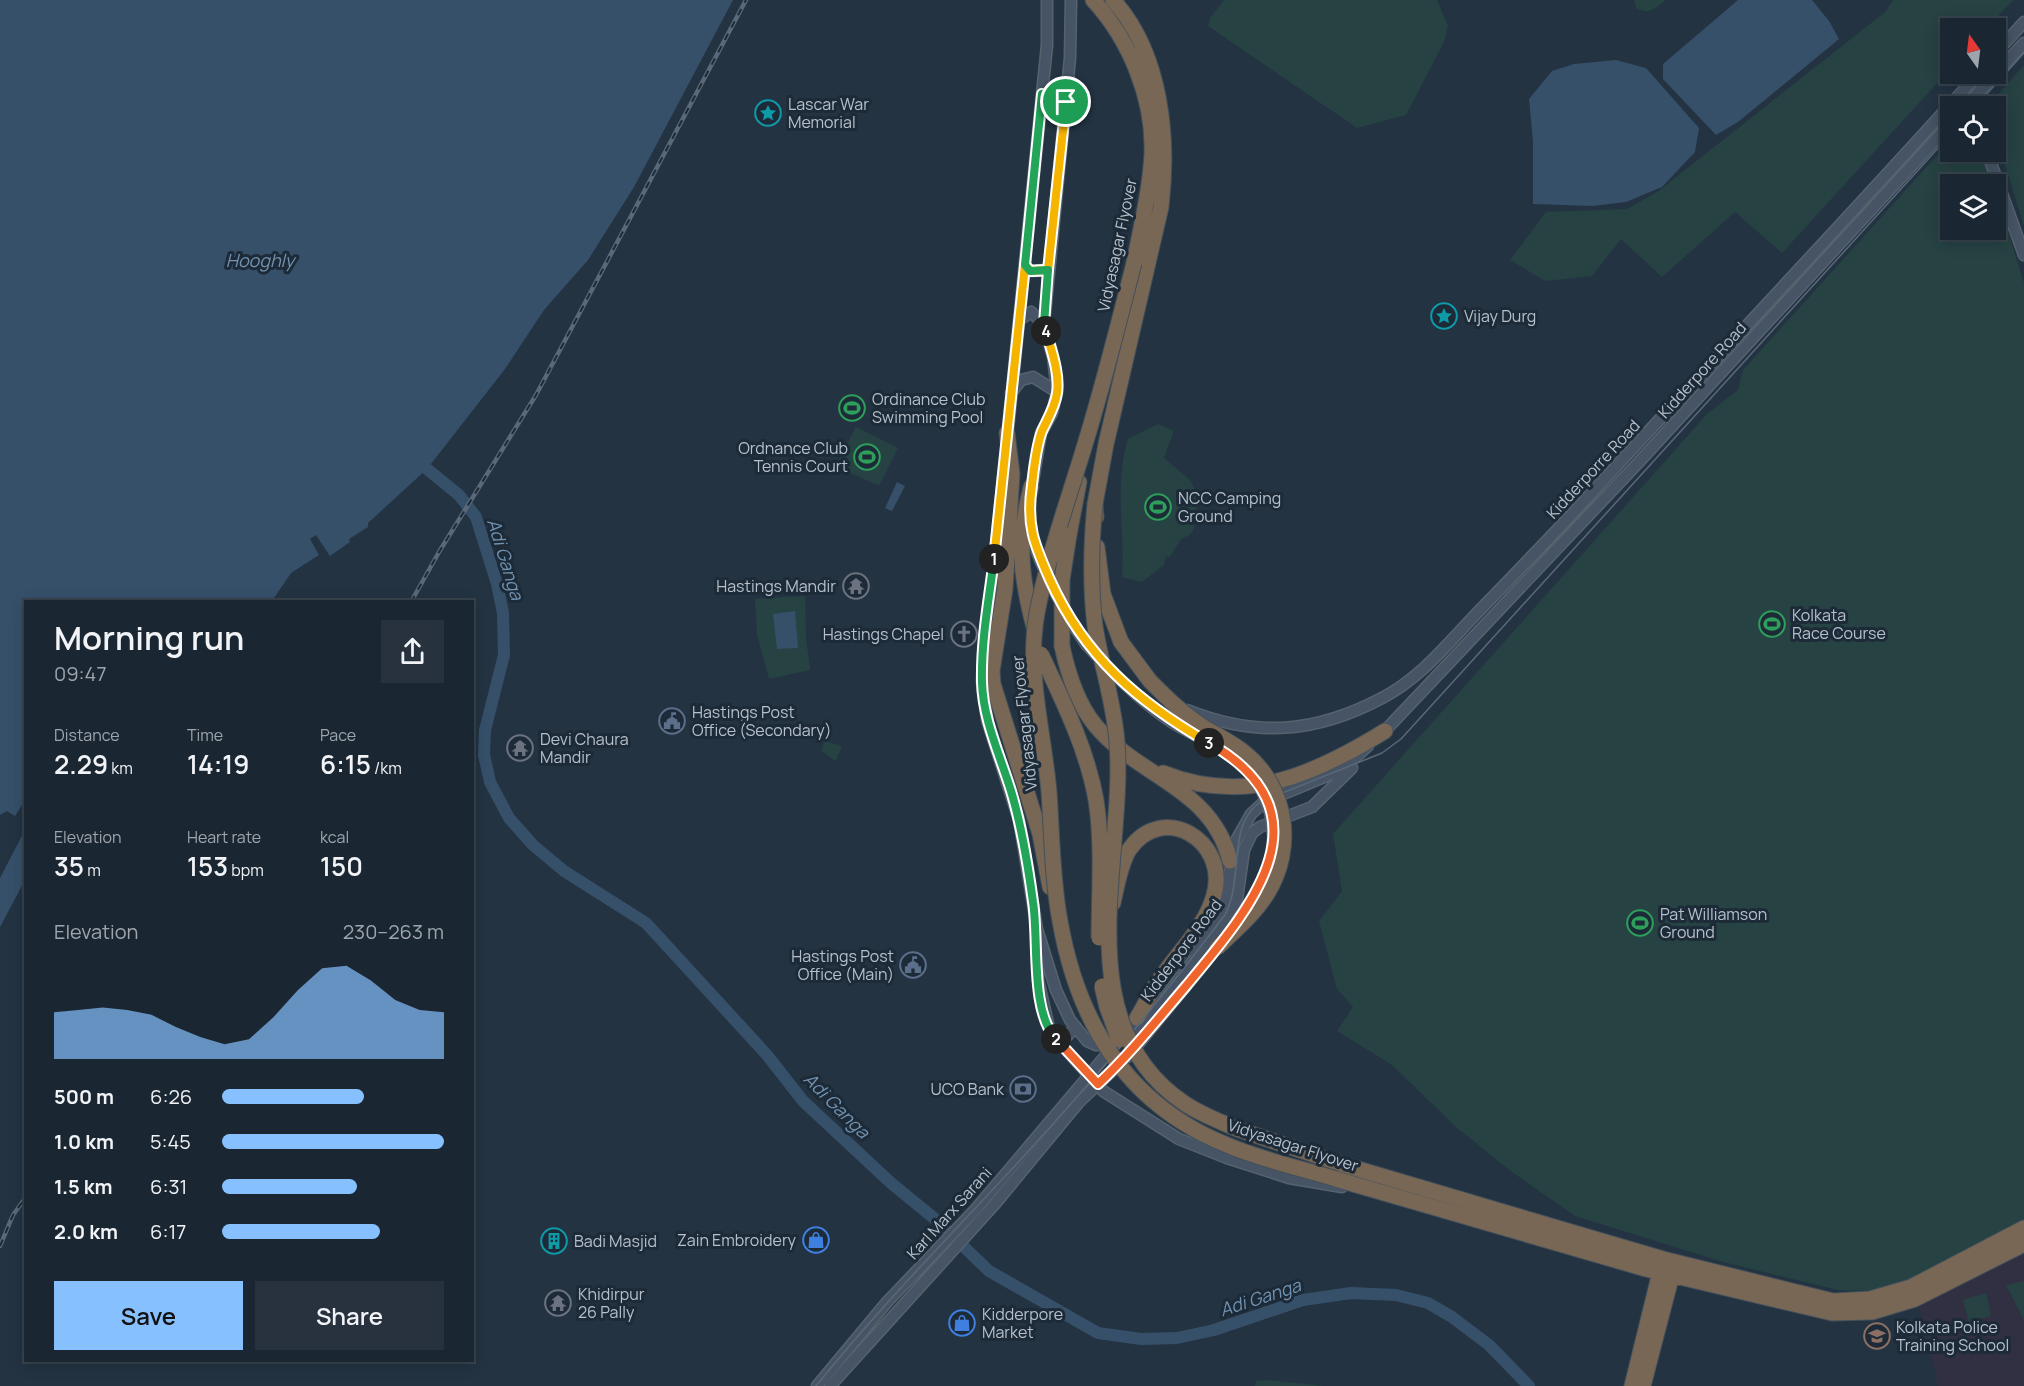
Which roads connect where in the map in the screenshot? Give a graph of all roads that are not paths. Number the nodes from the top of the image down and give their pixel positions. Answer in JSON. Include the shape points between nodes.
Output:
{"nodes":[{"id":1,"x":1047,"y":0,"type":"edge"},
{"id":2,"x":1071,"y":0,"type":"edge"},
{"id":3,"x":1093,"y":0,"type":"edge"},
{"id":4,"x":1113,"y":0,"type":"edge"},
{"id":5,"x":2024,"y":22,"type":"edge"},
{"id":6,"x":2006,"y":42,"type":"edge"},
{"id":7,"x":2024,"y":42,"type":"edge"},
{"id":8,"x":1968,"y":84,"type":"edge"},
{"id":9,"x":1962,"y":90,"type":"junction"},
{"id":10,"x":1042,"y":94,"type":"junction"},
{"id":11,"x":1965,"y":96,"type":"edge"},
{"id":12,"x":1977,"y":96,"type":"edge"},
{"id":13,"x":1066,"y":102,"type":"junction"},
{"id":14,"x":1940,"y":134,"type":"edge"},
{"id":15,"x":1991,"y":162,"type":"edge"},
{"id":16,"x":2024,"y":255,"type":"edge"},
{"id":17,"x":1025,"y":265,"type":"junction"},
{"id":18,"x":1048,"y":270,"type":"junction"},
{"id":19,"x":1019,"y":320,"type":"junction"},
{"id":20,"x":1044,"y":324,"type":"junction"},
{"id":21,"x":1057,"y":392,"type":"junction"},
{"id":22,"x":1011,"y":394,"type":"junction"},
{"id":23,"x":1007,"y":433,"type":"junction"},
{"id":24,"x":1086,"y":444,"type":"junction"},
{"id":25,"x":1031,"y":487,"type":"junction"},
{"id":26,"x":1095,"y":504,"type":"junction"},
{"id":27,"x":1176,"y":706,"type":"junction"},
{"id":28,"x":1380,"y":736,"type":"junction"},
{"id":29,"x":1138,"y":762,"type":"junction"},
{"id":30,"x":1243,"y":836,"type":"junction"},
{"id":31,"x":1230,"y":861,"type":"junction"},
{"id":32,"x":1059,"y":918,"type":"junction"},
{"id":33,"x":1109,"y":920,"type":"junction"},
{"id":34,"x":1037,"y":929,"type":"junction"},
{"id":35,"x":1217,"y":948,"type":"junction"},
{"id":36,"x":1137,"y":1018,"type":"junction"},
{"id":37,"x":1076,"y":1027,"type":"junction"},
{"id":38,"x":1060,"y":1043,"type":"junction"},
{"id":39,"x":1117,"y":1043,"type":"junction"},
{"id":40,"x":1103,"y":1060,"type":"joint"},
{"id":41,"x":1089,"y":1075,"type":"junction"},
{"id":42,"x":1098,"y":1084,"type":"junction"},
{"id":43,"x":1339,"y":1171,"type":"junction"},
{"id":44,"x":1404,"y":1198,"type":"junction"},
{"id":45,"x":994,"y":1205,"type":"junction"},
{"id":46,"x":975,"y":1210,"type":"junction"},
{"id":47,"x":2024,"y":1228,"type":"edge"},
{"id":48,"x":2024,"y":1244,"type":"edge"},
{"id":49,"x":1979,"y":1261,"type":"junction"},
{"id":50,"x":1668,"y":1267,"type":"junction"},
{"id":51,"x":818,"y":1386,"type":"edge"},
{"id":52,"x":830,"y":1386,"type":"edge"},
{"id":53,"x":1632,"y":1386,"type":"edge"},
{"id":54,"x":1643,"y":1386,"type":"edge"}],
"edges":[{"from":1,"to":10,"type":"main road"},
{"from":2,"to":13,"type":"main road"},
{"from":3,"to":24,"type":"highway","name":"Vidyasagar Flyover","bridge":true,"via":[[1109,18],[1135,68],[1149,117],[1152,152],[1134,262]]},
{"from":4,"to":26,"type":"highway","name":"Vidyasagar Flyover","via":[[1139,40],[1157,92],[1165,137],[1165,171],[1161,207]]},
{"from":5,"to":6,"type":"main road"},
{"from":7,"to":12,"type":"main road"},
{"from":8,"to":9,"type":"main road","name":"Kidderporre Road"},
{"from":9,"to":11,"type":"main road"},
{"from":9,"to":27,"type":"main road","name":"Kidderporre Road","via":[[1548,541],[1422,671],[1385,697],[1327,721],[1279,729],[1218,722]]},
{"from":10,"to":13,"type":"main road"},
{"from":10,"to":17,"type":"main road"},
{"from":13,"to":18,"type":"main road"},
{"from":14,"to":28,"type":"main road","name":"Kidderpore Road"},
{"from":15,"to":16,"type":"main road"},
{"from":17,"to":18,"type":"main road","via":[[1030,271]]},
{"from":17,"to":19,"type":"main road"},
{"from":18,"to":20,"type":"main road"},
{"from":19,"to":20,"type":"main road","via":[[1030,312]]},
{"from":19,"to":22,"type":"main road"},
{"from":20,"to":21,"type":"main road"},
{"from":21,"to":22,"type":"main road","via":[[1033,377],[1021,380]]},
{"from":21,"to":25,"type":"main road","via":[[1041,433]]},
{"from":22,"to":23,"type":"main road"},
{"from":23,"to":32,"type":"highway","bridge":true,"via":[[1012,474],[1005,589],[993,684],[1040,834]]},
{"from":23,"to":34,"type":"main road","via":[[982,682],[987,720],[1019,820]]},
{"from":24,"to":29,"type":"highway","bridge":true,"via":[[1062,580],[1062,646],[1078,699],[1094,724]]},
{"from":24,"to":32,"type":"highway","name":"Vidyasagar Flyover","bridge":true,"via":[[1037,614],[1034,648]]},
{"from":25,"to":35,"type":"main road","bridge":true,"via":[[1029,526],[1057,594],[1086,644],[1149,705],[1230,754],[1252,774],[1264,793],[1274,831],[1269,868],[1258,891]]},
{"from":25,"to":43,"type":"highway","bridge":true,"via":[[1021,525],[1026,598],[1041,654],[1092,778],[1099,827],[1099,962],[1115,1033],[1144,1078],[1177,1108],[1227,1136]]},
{"from":26,"to":27,"type":"highway","bridge":true,"via":[[1103,594],[1121,642],[1150,681]]},
{"from":26,"to":33,"type":"highway","name":"Vidyasagar Flyover","bridge":true,"via":[[1092,595],[1114,716],[1118,773]]},
{"from":27,"to":35,"type":"highway","bridge":true,"via":[[1252,759],[1273,786],[1284,822],[1281,859],[1268,893]]},
{"from":28,"to":29,"type":"highway","via":[[1328,765],[1260,786],[1214,786],[1187,781]]},
{"from":28,"to":30,"type":"main road","name":"Kidderpore Road","via":[[1312,807]]},
{"from":28,"to":30,"type":"main road","name":"Kidderpore Road","via":[[1341,770],[1264,802],[1251,814]]},
{"from":29,"to":31,"type":"highway","via":[[1199,805],[1218,828]]},
{"from":30,"to":31,"type":"main road","name":"Kidderpore Road"},
{"from":30,"to":42,"type":"main road","name":"Kidderpore Road","via":[[1237,899],[1230,913]]},
{"from":31,"to":36,"type":"main road","name":"Kidderpore Road","via":[[1226,900],[1219,914]]},
{"from":32,"to":43,"type":"highway","name":"Vidyasagar Flyover","bridge":true,"via":[[1071,969],[1101,1041],[1145,1096],[1187,1125],[1226,1145]]},
{"from":33,"to":36,"type":"highway","bridge":true,"via":[[1120,874],[1134,845],[1154,832],[1173,828],[1191,832],[1206,846],[1215,862],[1217,881],[1207,912]]},
{"from":33,"to":43,"type":"highway","name":"Vidyasagar Flyover","bridge":true,"via":[[1111,980],[1125,1031],[1164,1086],[1183,1102],[1237,1129]]},
{"from":34,"to":37,"type":"main road","via":[[1056,990]]},
{"from":34,"to":38,"type":"main road","via":[[1038,980],[1050,1032]]},
{"from":35,"to":42,"type":"main road","via":[[1131,1053]]},
{"from":36,"to":39,"type":"main road","name":"Kidderpore Road"},
{"from":37,"to":38,"type":"main road"},
{"from":37,"to":39,"type":"main road","via":[[1087,1041],[1096,1045]]},
{"from":38,"to":41,"type":"main road"},
{"from":39,"to":40,"type":"main road","name":"Kidderpore Road"},
{"from":40,"to":41,"type":"main road","name":"Karl Marx Sarani"},
{"from":41,"to":42,"type":"main road"},
{"from":41,"to":46,"type":"main road","name":"Karl Marx Sarani"},
{"from":42,"to":44,"type":"main road","via":[[1154,1125],[1227,1158],[1289,1178]]},
{"from":42,"to":45,"type":"main road"},
{"from":43,"to":44,"type":"highway","name":"Vidyasagar Flyover"},
{"from":43,"to":50,"type":"highway","name":"Vidyasagar Flyover","via":[[1414,1185]]},
{"from":44,"to":50,"type":"highway","name":"Vidyasagar Flyover"},
{"from":45,"to":46,"type":"main road"},
{"from":45,"to":52,"type":"main road"},
{"from":46,"to":51,"type":"main road","name":"Karl Marx Sarani","via":[[887,1302]]},
{"from":47,"to":49,"type":"highway"},
{"from":48,"to":49,"type":"highway"},
{"from":49,"to":50,"type":"highway","via":[[1870,1299],[1833,1301]]},
{"from":50,"to":53,"type":"highway"},
{"from":50,"to":54,"type":"highway"}]}
